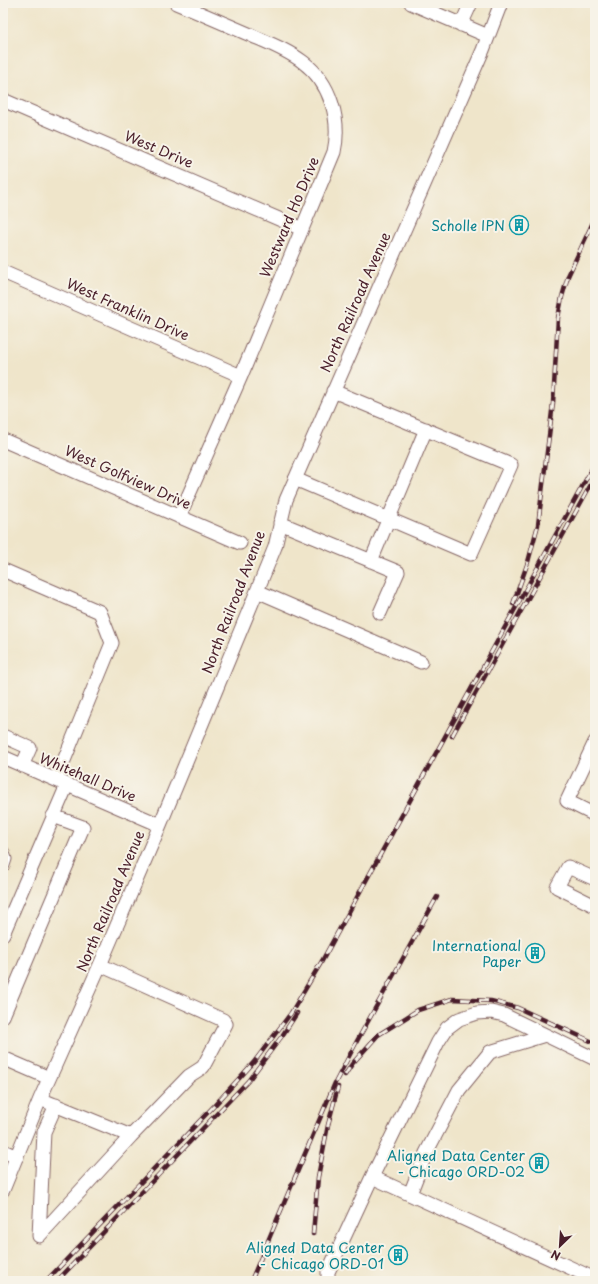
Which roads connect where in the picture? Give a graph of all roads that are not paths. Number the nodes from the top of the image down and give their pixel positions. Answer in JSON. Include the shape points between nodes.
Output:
{"nodes":[{"id":1,"x":176,"y":3,"type":"edge"},
{"id":2,"x":411,"y":3,"type":"edge"},
{"id":3,"x":471,"y":3,"type":"edge"},
{"id":4,"x":501,"y":3,"type":"edge"},
{"id":5,"x":461,"y":25,"type":"junction"},
{"id":6,"x":488,"y":36,"type":"junction"},
{"id":7,"x":3,"y":100,"type":"edge"},
{"id":8,"x":302,"y":229,"type":"junction"},
{"id":9,"x":3,"y":272,"type":"edge"},
{"id":10,"x":241,"y":376,"type":"junction"},
{"id":11,"x":333,"y":391,"type":"junction"},
{"id":12,"x":426,"y":429,"type":"junction"},
{"id":13,"x":3,"y":440,"type":"edge"},
{"id":14,"x":295,"y":479,"type":"junction"},
{"id":15,"x":179,"y":517,"type":"junction"},
{"id":16,"x":388,"y":518,"type":"junction"},
{"id":17,"x":280,"y":523,"type":"junction"},
{"id":18,"x":240,"y":543,"type":"dead end"},
{"id":19,"x":371,"y":561,"type":"junction"},
{"id":20,"x":3,"y":570,"type":"edge"},
{"id":21,"x":257,"y":591,"type":"junction"},
{"id":22,"x":380,"y":613,"type":"dead end"},
{"id":23,"x":421,"y":662,"type":"dead end"},
{"id":24,"x":3,"y":736,"type":"edge"},
{"id":25,"x":595,"y":742,"type":"edge"},
{"id":26,"x":3,"y":757,"type":"edge"},
{"id":27,"x":22,"y":766,"type":"junction"},
{"id":28,"x":61,"y":783,"type":"junction"},
{"id":29,"x":595,"y":814,"type":"edge"},
{"id":30,"x":54,"y":816,"type":"junction"},
{"id":31,"x":160,"y":825,"type":"junction"},
{"id":32,"x":3,"y":853,"type":"edge"},
{"id":33,"x":3,"y":864,"type":"edge"},
{"id":34,"x":595,"y":879,"type":"edge"},
{"id":35,"x":595,"y":906,"type":"edge"},
{"id":36,"x":3,"y":934,"type":"edge"},
{"id":37,"x":100,"y":965,"type":"junction"},
{"id":38,"x":3,"y":1016,"type":"edge"},
{"id":39,"x":545,"y":1035,"type":"junction"},
{"id":40,"x":3,"y":1058,"type":"edge"},
{"id":41,"x":595,"y":1059,"type":"edge"},
{"id":42,"x":49,"y":1078,"type":"junction"},
{"id":43,"x":40,"y":1099,"type":"junction"},
{"id":44,"x":56,"y":1105,"type":"junction"},
{"id":45,"x":131,"y":1136,"type":"junction"},
{"id":46,"x":3,"y":1151,"type":"edge"},
{"id":47,"x":17,"y":1157,"type":"junction"},
{"id":48,"x":372,"y":1177,"type":"junction"},
{"id":49,"x":3,"y":1190,"type":"edge"},
{"id":50,"x":410,"y":1194,"type":"junction"},
{"id":51,"x":595,"y":1280,"type":"edge"},
{"id":52,"x":328,"y":1281,"type":"edge"}],
"edges":[{"from":1,"to":8,"type":"street","name":"Westward Ho Drive","via":[[286,51],[305,63],[324,85],[335,111],[336,142]]},
{"from":2,"to":5,"type":"street"},
{"from":3,"to":5,"type":"street"},
{"from":4,"to":6,"type":"street","name":"North Railroad Avenue"},
{"from":5,"to":6,"type":"street"},
{"from":6,"to":11,"type":"street","name":"North Railroad Avenue"},
{"from":7,"to":8,"type":"street","name":"West Drive"},
{"from":8,"to":10,"type":"street","name":"Westward Ho Drive"},
{"from":9,"to":10,"type":"street","name":"West Franklin Drive"},
{"from":10,"to":15,"type":"street","name":"Westward Ho Drive"},
{"from":11,"to":12,"type":"street"},
{"from":11,"to":14,"type":"street","name":"North Railroad Avenue"},
{"from":12,"to":16,"type":"street"},
{"from":12,"to":16,"type":"street","via":[[511,464],[471,554]]},
{"from":13,"to":15,"type":"street","name":"West Golfview Drive"},
{"from":14,"to":16,"type":"street"},
{"from":14,"to":17,"type":"street","name":"North Railroad Avenue"},
{"from":15,"to":18,"type":"street","name":"West Golfview Drive"},
{"from":16,"to":19,"type":"street"},
{"from":17,"to":19,"type":"street"},
{"from":17,"to":21,"type":"street","name":"North Railroad Avenue","via":[[275,546]]},
{"from":19,"to":22,"type":"street","via":[[398,572]]},
{"from":20,"to":28,"type":"street","via":[[100,612],[112,643]]},
{"from":21,"to":23,"type":"street"},
{"from":21,"to":31,"type":"street","name":"North Railroad Avenue"},
{"from":24,"to":27,"type":"street","via":[[30,748]]},
{"from":25,"to":29,"type":"street","via":[[567,801]]},
{"from":26,"to":27,"type":"street","name":"Whitehall Drive"},
{"from":27,"to":28,"type":"street","name":"Whitehall Drive"},
{"from":28,"to":30,"type":"street"},
{"from":28,"to":31,"type":"street","name":"Whitehall Drive"},
{"from":30,"to":36,"type":"street"},
{"from":30,"to":38,"type":"street","via":[[83,827]]},
{"from":31,"to":37,"type":"street","name":"North Railroad Avenue"},
{"from":32,"to":33,"type":"street"},
{"from":34,"to":35,"type":"street","via":[[568,867],[557,888]]},
{"from":37,"to":42,"type":"street","name":"North Railroad Avenue"},
{"from":37,"to":45,"type":"street","via":[[223,1020],[226,1024],[203,1067],[190,1076]]},
{"from":39,"to":41,"type":"street"},
{"from":39,"to":48,"type":"street","via":[[504,1015],[491,1012],[477,1013],[459,1019],[447,1028]]},
{"from":39,"to":50,"type":"street","via":[[490,1052],[459,1090],[426,1153]]},
{"from":40,"to":42,"type":"street"},
{"from":42,"to":43,"type":"street","name":"North Railroad Avenue"},
{"from":43,"to":44,"type":"street"},
{"from":43,"to":47,"type":"street","name":"North Railroad Avenue"},
{"from":44,"to":45,"type":"street"},
{"from":44,"to":45,"type":"street","via":[[44,1132],[39,1236]]},
{"from":46,"to":47,"type":"street"},
{"from":47,"to":49,"type":"street","name":"North Railroad Avenue"},
{"from":48,"to":50,"type":"street"},
{"from":48,"to":52,"type":"street","via":[[328,1272]]},
{"from":50,"to":51,"type":"street"}]}
